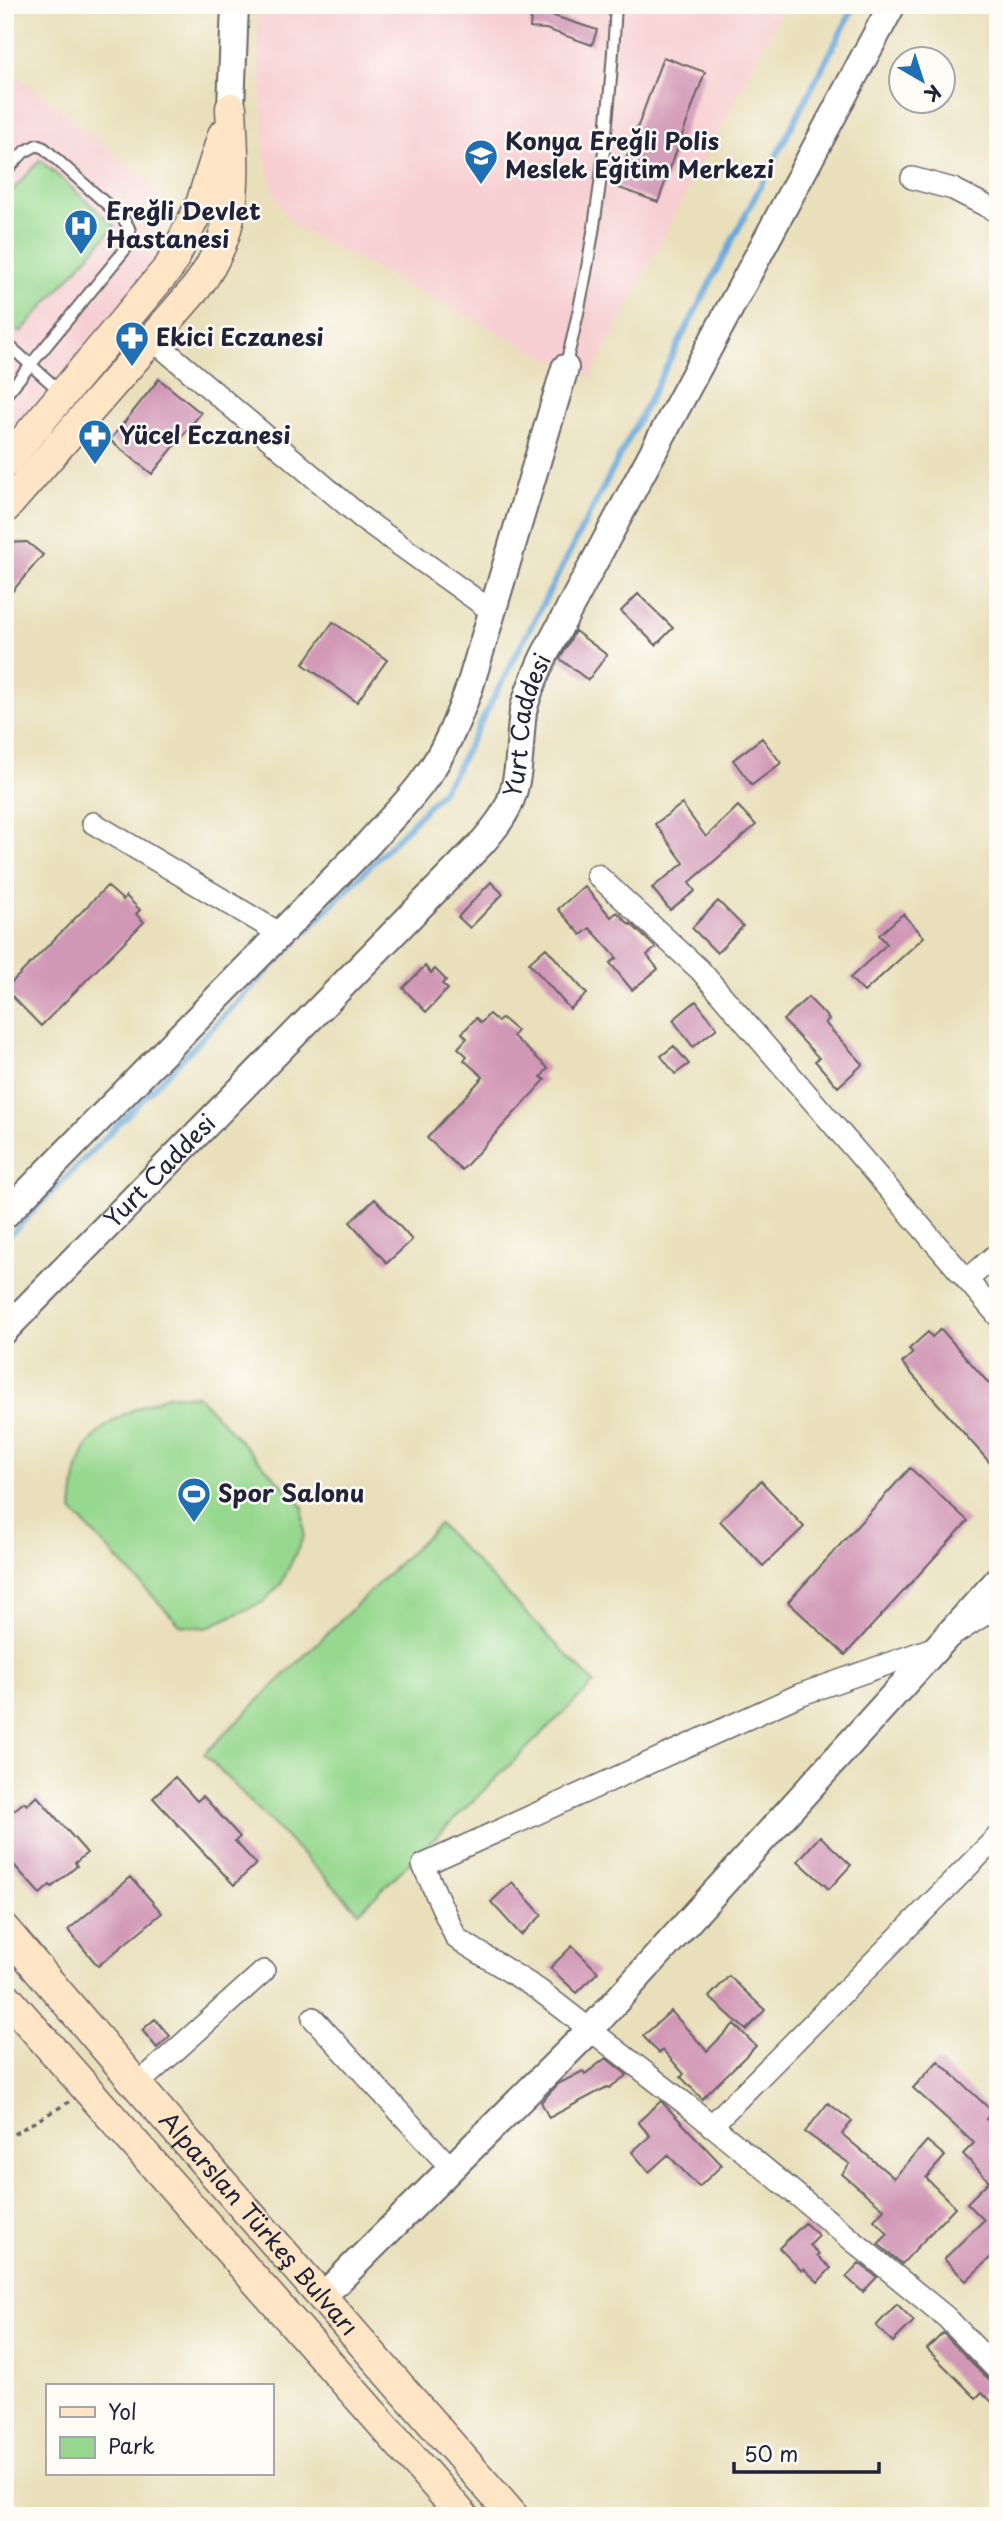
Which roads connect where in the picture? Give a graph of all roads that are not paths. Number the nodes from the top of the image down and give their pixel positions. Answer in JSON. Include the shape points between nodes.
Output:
{"nodes":[{"id":1,"x":235,"y":5,"type":"edge"},
{"id":2,"x":616,"y":5,"type":"edge"},
{"id":3,"x":892,"y":5,"type":"edge"},
{"id":4,"x":231,"y":108,"type":"junction"},
{"id":5,"x":5,"y":173,"type":"edge"},
{"id":6,"x":912,"y":178,"type":"dead end"},
{"id":7,"x":998,"y":212,"type":"edge"},
{"id":8,"x":152,"y":339,"type":"junction"},
{"id":9,"x":5,"y":342,"type":"edge"},
{"id":10,"x":30,"y":365,"type":"junction"},
{"id":11,"x":565,"y":368,"type":"joint"},
{"id":12,"x":63,"y":394,"type":"junction"},
{"id":13,"x":5,"y":396,"type":"edge"},
{"id":14,"x":5,"y":463,"type":"edge"},
{"id":15,"x":5,"y":508,"type":"edge"},
{"id":16,"x":493,"y":612,"type":"junction"},
{"id":17,"x":93,"y":823,"type":"dead end"},
{"id":18,"x":597,"y":875,"type":"dead end"},
{"id":19,"x":282,"y":934,"type":"junction"},
{"id":20,"x":5,"y":1215,"type":"edge"},
{"id":21,"x":998,"y":1253,"type":"edge"},
{"id":22,"x":967,"y":1280,"type":"junction"},
{"id":23,"x":998,"y":1316,"type":"edge"},
{"id":24,"x":5,"y":1330,"type":"edge"},
{"id":25,"x":998,"y":1580,"type":"edge"},
{"id":26,"x":998,"y":1606,"type":"edge"},
{"id":27,"x":943,"y":1641,"type":"junction"},
{"id":28,"x":998,"y":1836,"type":"edge"},
{"id":29,"x":5,"y":1930,"type":"edge"},
{"id":30,"x":264,"y":1971,"type":"dead end"},
{"id":31,"x":5,"y":1996,"type":"edge"},
{"id":32,"x":313,"y":2018,"type":"dead end"},
{"id":33,"x":590,"y":2030,"type":"junction"},
{"id":34,"x":137,"y":2085,"type":"junction"},
{"id":35,"x":711,"y":2126,"type":"junction"},
{"id":36,"x":451,"y":2168,"type":"junction"},
{"id":37,"x":322,"y":2297,"type":"junction"},
{"id":38,"x":998,"y":2371,"type":"edge"},
{"id":39,"x":463,"y":2516,"type":"edge"},
{"id":40,"x":513,"y":2516,"type":"edge"}],
"edges":[{"from":1,"to":4,"type":"street"},
{"from":2,"to":11,"type":"lane","via":[[589,263]]},
{"from":3,"to":24,"type":"street","name":"Yurt Caddesi","via":[[544,656],[524,710],[511,801],[499,822]]},
{"from":4,"to":8,"type":"main road","via":[[233,200],[222,248],[206,275]]},
{"from":4,"to":12,"type":"main road","via":[[212,175],[176,256]]},
{"from":5,"to":10,"type":"lane","via":[[24,152],[37,145],[44,148],[122,218],[132,235],[128,246]]},
{"from":6,"to":7,"type":"street","via":[[953,189]]},
{"from":8,"to":15,"type":"main road"},
{"from":8,"to":16,"type":"street","via":[[362,518]]},
{"from":9,"to":10,"type":"lane"},
{"from":10,"to":12,"type":"lane"},
{"from":10,"to":13,"type":"lane"},
{"from":11,"to":16,"type":"street"},
{"from":12,"to":14,"type":"main road"},
{"from":16,"to":19,"type":"street","via":[[457,721],[433,767]]},
{"from":17,"to":19,"type":"street"},
{"from":18,"to":22,"type":"street","via":[[700,970]]},
{"from":19,"to":20,"type":"street"},
{"from":21,"to":22,"type":"street"},
{"from":22,"to":23,"type":"street"},
{"from":25,"to":27,"type":"street"},
{"from":26,"to":27,"type":"street"},
{"from":27,"to":33,"type":"street"},
{"from":27,"to":33,"type":"street","via":[[799,1695],[423,1865],[456,1938],[539,1990]]},
{"from":28,"to":35,"type":"street"},
{"from":29,"to":34,"type":"main road","name":"Alparslan Türkeş Bulvarı"},
{"from":30,"to":34,"type":"street"},
{"from":31,"to":39,"type":"main road"},
{"from":32,"to":36,"type":"street"},
{"from":33,"to":35,"type":"street"},
{"from":33,"to":36,"type":"street"},
{"from":34,"to":37,"type":"main road","name":"Alparslan Türkeş Bulvarı"},
{"from":35,"to":38,"type":"street","via":[[946,2317]]},
{"from":36,"to":37,"type":"street"},
{"from":37,"to":40,"type":"main road","name":"Alparslan Türkeş Bulvarı"}]}
